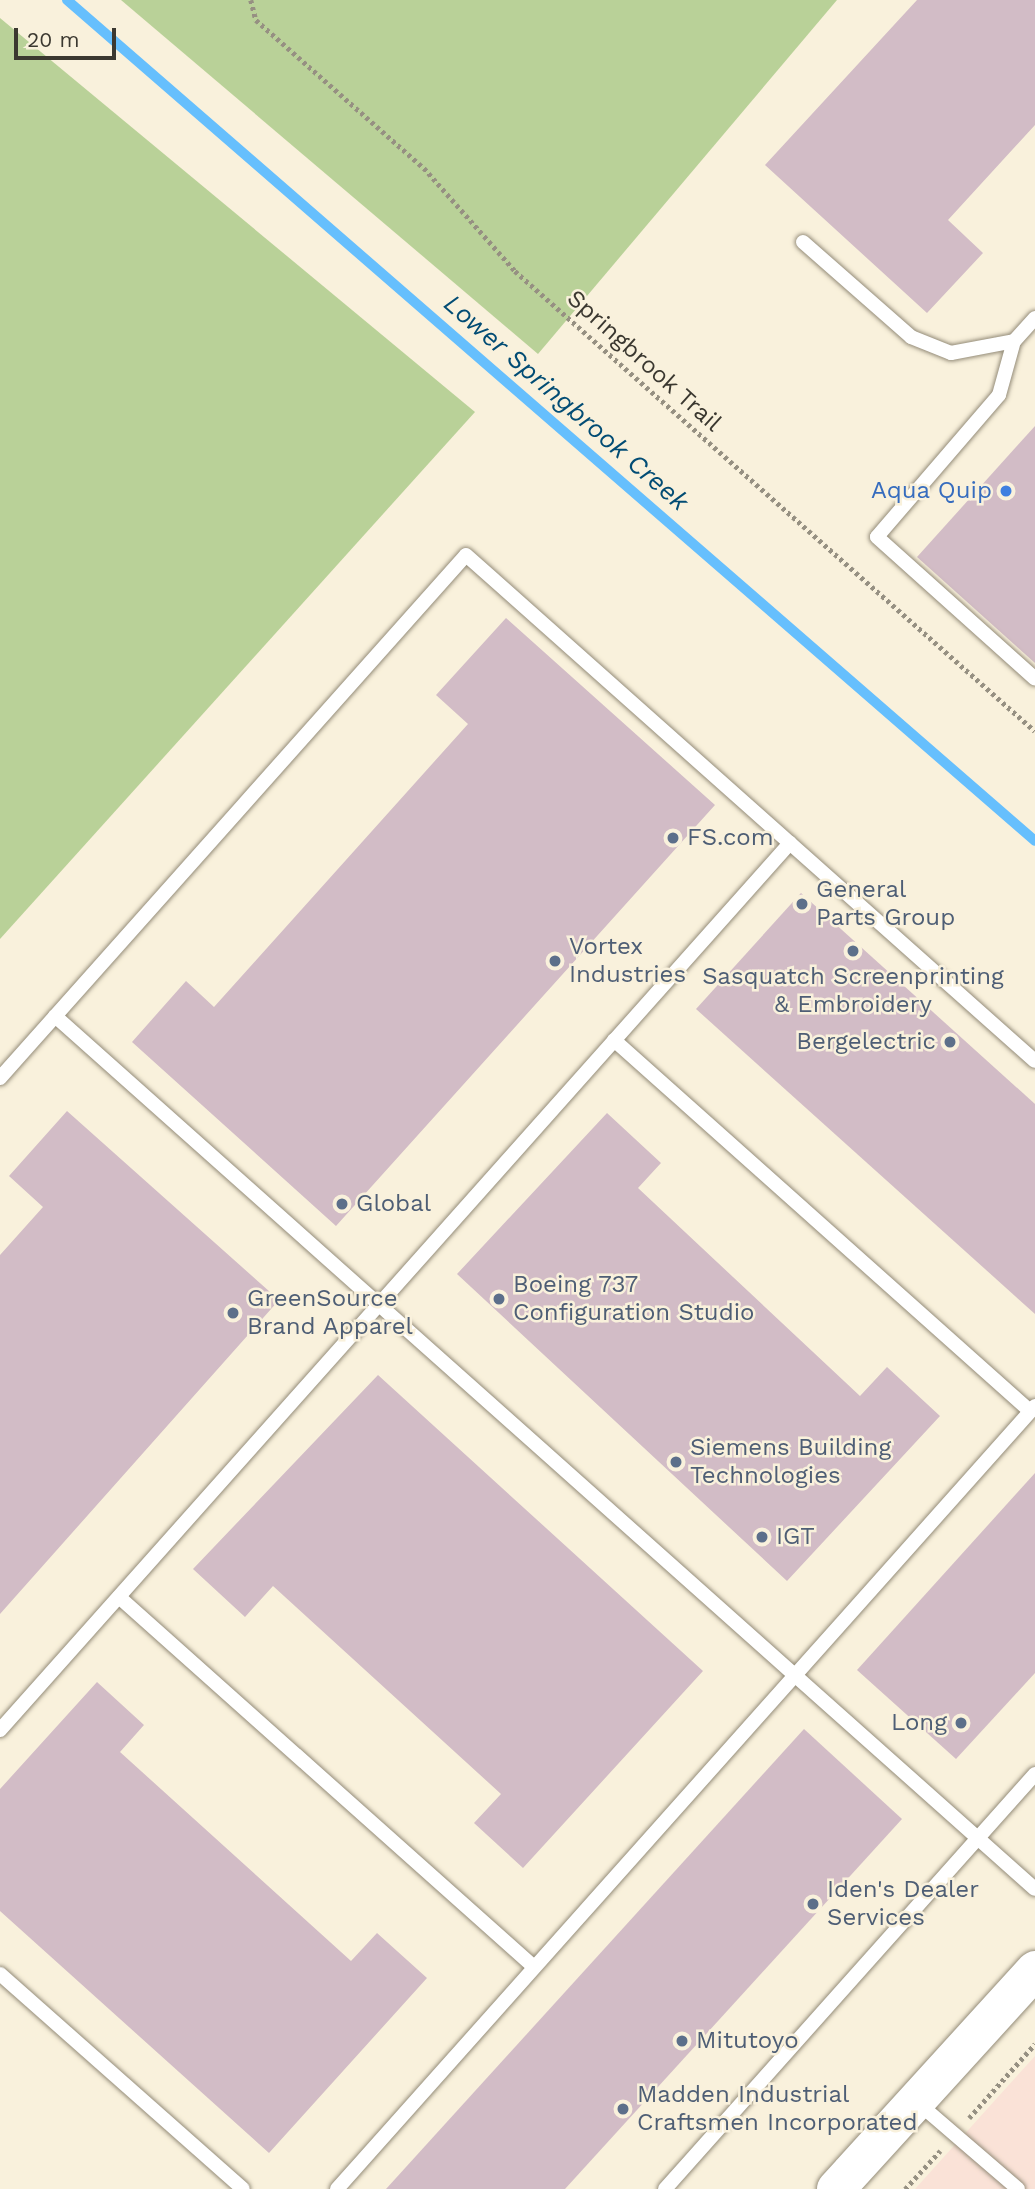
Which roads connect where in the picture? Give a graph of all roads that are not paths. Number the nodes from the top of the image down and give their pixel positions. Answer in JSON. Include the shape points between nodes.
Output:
{"nodes":[{"id":1,"x":803,"y":242,"type":"dead end"},
{"id":2,"x":1035,"y":318,"type":"edge"},
{"id":3,"x":1014,"y":341,"type":"junction"},
{"id":4,"x":1035,"y":679,"type":"edge"},
{"id":5,"x":790,"y":843,"type":"junction"},
{"id":6,"x":55,"y":1016,"type":"junction"},
{"id":7,"x":614,"y":1040,"type":"junction"},
{"id":8,"x":1035,"y":1061,"type":"edge"},
{"id":9,"x":0,"y":1078,"type":"edge"},
{"id":10,"x":379,"y":1304,"type":"junction"},
{"id":11,"x":1033,"y":1408,"type":"edge"},
{"id":12,"x":119,"y":1597,"type":"junction"},
{"id":13,"x":795,"y":1675,"type":"junction"},
{"id":14,"x":0,"y":1730,"type":"edge"},
{"id":15,"x":1035,"y":1774,"type":"edge"},
{"id":16,"x":978,"y":1838,"type":"junction"},
{"id":17,"x":1035,"y":1889,"type":"edge"},
{"id":18,"x":534,"y":1967,"type":"junction"},
{"id":19,"x":1035,"y":1970,"type":"edge"},
{"id":20,"x":0,"y":1974,"type":"edge"},
{"id":21,"x":916,"y":2101,"type":"junction"},
{"id":22,"x":243,"y":2189,"type":"edge"},
{"id":23,"x":337,"y":2189,"type":"edge"},
{"id":24,"x":666,"y":2189,"type":"edge"},
{"id":25,"x":836,"y":2189,"type":"edge"},
{"id":26,"x":1018,"y":2189,"type":"edge"}],
"edges":[{"from":1,"to":3,"type":"lane","via":[[911,337],[951,353]]},
{"from":2,"to":3,"type":"lane"},
{"from":3,"to":4,"type":"lane","via":[[999,395],[877,537]]},
{"from":5,"to":6,"type":"lane","via":[[467,555]]},
{"from":5,"to":7,"type":"lane"},
{"from":5,"to":8,"type":"lane"},
{"from":6,"to":9,"type":"lane"},
{"from":6,"to":10,"type":"lane"},
{"from":7,"to":10,"type":"lane"},
{"from":7,"to":11,"type":"lane"},
{"from":10,"to":12,"type":"lane"},
{"from":10,"to":13,"type":"lane"},
{"from":11,"to":13,"type":"lane"},
{"from":12,"to":14,"type":"lane"},
{"from":12,"to":18,"type":"lane"},
{"from":13,"to":16,"type":"lane"},
{"from":13,"to":18,"type":"lane"},
{"from":15,"to":16,"type":"lane"},
{"from":16,"to":17,"type":"lane"},
{"from":16,"to":24,"type":"lane"},
{"from":18,"to":23,"type":"lane"},
{"from":19,"to":21,"type":"street"},
{"from":20,"to":22,"type":"lane"},
{"from":21,"to":25,"type":"street"},
{"from":21,"to":26,"type":"lane"}]}
